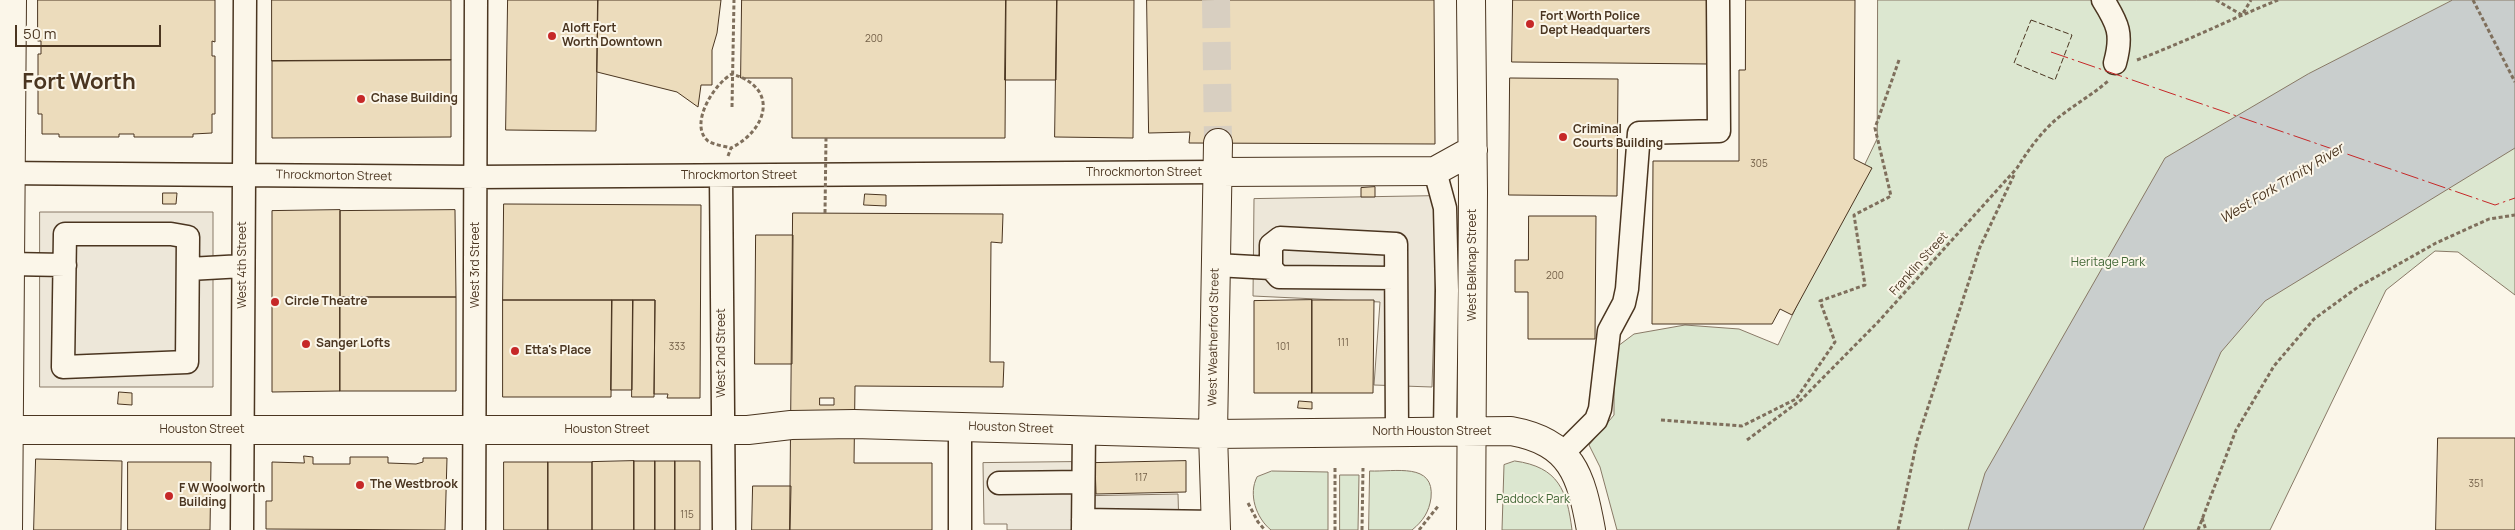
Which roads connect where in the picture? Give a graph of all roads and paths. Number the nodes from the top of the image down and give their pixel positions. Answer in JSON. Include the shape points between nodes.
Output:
{"nodes":[{"id":1,"x":12,"y":0,"type":"edge"},
{"id":2,"x":245,"y":0,"type":"edge"},
{"id":3,"x":476,"y":0,"type":"edge"},
{"id":4,"x":734,"y":0,"type":"edge"},
{"id":5,"x":1471,"y":0,"type":"edge"},
{"id":6,"x":1718,"y":0,"type":"edge"},
{"id":7,"x":2103,"y":0,"type":"edge"},
{"id":8,"x":2216,"y":0,"type":"edge"},
{"id":9,"x":2251,"y":0,"type":"edge"},
{"id":10,"x":2278,"y":0,"type":"edge"},
{"id":11,"x":2473,"y":0,"type":"edge"},
{"id":12,"x":2242,"y":15,"type":"junction"},
{"id":13,"x":2160,"y":52,"type":"dead end"},
{"id":14,"x":6,"y":58,"type":"edge"},
{"id":15,"x":1899,"y":60,"type":"dead end"},
{"id":16,"x":2115,"y":63,"type":"dead end"},
{"id":17,"x":732,"y":74,"type":"junction"},
{"id":18,"x":2515,"y":82,"type":"edge"},
{"id":19,"x":2096,"y":92,"type":"dead end"},
{"id":20,"x":732,"y":107,"type":"dead end"},
{"id":21,"x":826,"y":138,"type":"dead end"},
{"id":22,"x":1218,"y":143,"type":"tunnel mouth"},
{"id":23,"x":1473,"y":150,"type":"junction"},
{"id":24,"x":2017,"y":168,"type":"junction"},
{"id":25,"x":1435,"y":171,"type":"junction"},
{"id":26,"x":1218,"y":172,"type":"junction"},
{"id":27,"x":5,"y":173,"type":"edge"},
{"id":28,"x":244,"y":175,"type":"junction"},
{"id":29,"x":720,"y":176,"type":"junction"},
{"id":30,"x":476,"y":177,"type":"junction"},
{"id":31,"x":825,"y":213,"type":"dead end"},
{"id":32,"x":2515,"y":214,"type":"edge"},
{"id":33,"x":10,"y":264,"type":"junction"},
{"id":34,"x":1216,"y":265,"type":"junction"},
{"id":35,"x":65,"y":266,"type":"junction"},
{"id":36,"x":243,"y":266,"type":"junction"},
{"id":37,"x":1271,"y":268,"type":"junction"},
{"id":38,"x":189,"y":269,"type":"junction"},
{"id":39,"x":1395,"y":278,"type":"junction"},
{"id":40,"x":1661,"y":420,"type":"dead end"},
{"id":41,"x":960,"y":426,"type":"junction"},
{"id":42,"x":4,"y":430,"type":"edge"},
{"id":43,"x":242,"y":430,"type":"junction"},
{"id":44,"x":475,"y":430,"type":"junction"},
{"id":45,"x":723,"y":430,"type":"junction"},
{"id":46,"x":1084,"y":430,"type":"junction"},
{"id":47,"x":1397,"y":432,"type":"junction"},
{"id":48,"x":1472,"y":432,"type":"junction"},
{"id":49,"x":1445,"y":433,"type":"junction"},
{"id":50,"x":1213,"y":434,"type":"junction"},
{"id":51,"x":1747,"y":440,"type":"dead end"},
{"id":52,"x":1563,"y":453,"type":"junction"},
{"id":53,"x":1335,"y":468,"type":"dead end"},
{"id":54,"x":1363,"y":468,"type":"dead end"},
{"id":55,"x":1084,"y":482,"type":"junction"},
{"id":56,"x":999,"y":483,"type":"dead end"},
{"id":57,"x":1248,"y":503,"type":"dead end"},
{"id":58,"x":1439,"y":505,"type":"dead end"},
{"id":59,"x":2202,"y":518,"type":"junction"},
{"id":60,"x":1083,"y":525,"type":"edge"},
{"id":61,"x":1216,"y":526,"type":"edge"},
{"id":62,"x":8,"y":530,"type":"edge"},
{"id":63,"x":242,"y":530,"type":"edge"},
{"id":64,"x":474,"y":530,"type":"edge"},
{"id":65,"x":724,"y":530,"type":"edge"},
{"id":66,"x":960,"y":530,"type":"edge"},
{"id":67,"x":1265,"y":530,"type":"edge"},
{"id":68,"x":1335,"y":530,"type":"edge"},
{"id":69,"x":1362,"y":530,"type":"edge"},
{"id":70,"x":1419,"y":530,"type":"edge"},
{"id":71,"x":1470,"y":530,"type":"edge"},
{"id":72,"x":1591,"y":530,"type":"edge"},
{"id":73,"x":1898,"y":530,"type":"edge"},
{"id":74,"x":2198,"y":530,"type":"edge"},
{"id":75,"x":2206,"y":530,"type":"edge"}],
"edges":[{"from":1,"to":14,"type":"main road"},
{"from":2,"to":28,"type":"street","name":"West 4th Street"},
{"from":3,"to":30,"type":"street","name":"West 3rd Street"},
{"from":4,"to":17,"type":"path"},
{"from":5,"to":23,"type":"main road","name":"West Belknap Street"},
{"from":6,"to":52,"type":"street","via":[[1719,131],[1638,133],[1627,289],[1624,303],[1609,331],[1600,409],[1596,420]]},
{"from":7,"to":16,"type":"street","via":[[2120,35]]},
{"from":8,"to":12,"type":"path"},
{"from":9,"to":12,"type":"path"},
{"from":10,"to":12,"type":"path"},
{"from":11,"to":18,"type":"path"},
{"from":12,"to":13,"type":"path"},
{"from":14,"to":27,"type":"main road"},
{"from":15,"to":40,"type":"path","via":[[1875,128],[1891,196],[1854,215],[1866,284],[1820,301],[1835,342],[1796,399],[1742,426]]},
{"from":17,"to":17,"type":"path","via":[[710,94],[702,129],[710,142],[731,148],[741,143],[756,126],[763,101],[762,92],[755,85]]},
{"from":17,"to":20,"type":"path"},
{"from":19,"to":24,"type":"path","name":"Franklin Street","via":[[2052,123]]},
{"from":21,"to":31,"type":"path","bridge":true},
{"from":22,"to":26,"type":"main road","name":"West Weatherford Street"},
{"from":23,"to":25,"type":"main road","name":"Throckmorton Street"},
{"from":23,"to":48,"type":"main road","name":"West Belknap Street"},
{"from":24,"to":51,"type":"path","name":"Franklin Street","via":[[1878,322],[1801,400]]},
{"from":24,"to":73,"type":"path","via":[[1980,247],[1917,441]]},
{"from":25,"to":26,"type":"main road","name":"Throckmorton Street"},
{"from":25,"to":49,"type":"street","via":[[1445,217]]},
{"from":26,"to":29,"type":"street","name":"Throckmorton Street"},
{"from":26,"to":34,"type":"main road","name":"West Weatherford Street"},
{"from":27,"to":28,"type":"street","name":"Throckmorton Street"},
{"from":27,"to":33,"type":"main road"},
{"from":28,"to":30,"type":"street","name":"Throckmorton Street"},
{"from":28,"to":36,"type":"street","name":"West 4th Street"},
{"from":29,"to":30,"type":"street","name":"Throckmorton Street"},
{"from":29,"to":45,"type":"street","name":"West 2nd Street"},
{"from":30,"to":44,"type":"street","name":"West 3rd Street","via":[[466,278]]},
{"from":32,"to":59,"type":"path","via":[[2489,219],[2436,244],[2358,287],[2314,320],[2274,366],[2236,430]]},
{"from":33,"to":35,"type":"street"},
{"from":33,"to":42,"type":"main road"},
{"from":34,"to":37,"type":"street"},
{"from":34,"to":50,"type":"main road","name":"West Weatherford Street"},
{"from":35,"to":38,"type":"street","via":[[65,234],[171,234],[188,237]]},
{"from":35,"to":38,"type":"street","via":[[63,367],[187,362]]},
{"from":36,"to":38,"type":"street"},
{"from":36,"to":43,"type":"street","name":"West 4th Street"},
{"from":37,"to":39,"type":"street","via":[[1279,277]]},
{"from":37,"to":39,"type":"street","via":[[1271,245],[1280,238],[1396,244]]},
{"from":39,"to":47,"type":"street"},
{"from":41,"to":45,"type":"main road","name":"Houston Street","via":[[800,425]]},
{"from":41,"to":46,"type":"main road","name":"Houston Street"},
{"from":41,"to":66,"type":"street"},
{"from":42,"to":43,"type":"main road","name":"Houston Street"},
{"from":42,"to":62,"type":"main road"},
{"from":43,"to":44,"type":"main road","name":"Houston Street"},
{"from":43,"to":63,"type":"street","name":"West 4th Street"},
{"from":44,"to":45,"type":"main road","name":"Houston Street"},
{"from":44,"to":64,"type":"street","name":"West 3rd Street"},
{"from":45,"to":65,"type":"street","name":"West 2nd Street"},
{"from":46,"to":50,"type":"main road","name":"Houston Street"},
{"from":46,"to":55,"type":"street"},
{"from":47,"to":49,"type":"main road","name":"North Houston Street"},
{"from":47,"to":50,"type":"main road","name":"North Houston Street"},
{"from":48,"to":49,"type":"main road","name":"North Houston Street"},
{"from":48,"to":52,"type":"main road","name":"North Houston Street","via":[[1527,434]]},
{"from":48,"to":71,"type":"main road","name":"West Belknap Street"},
{"from":50,"to":61,"type":"main road","name":"West Weatherford Street"},
{"from":52,"to":72,"type":"main road","name":"North Houston Street","via":[[1579,479]]},
{"from":53,"to":68,"type":"path"},
{"from":54,"to":69,"type":"path"},
{"from":55,"to":56,"type":"street"},
{"from":55,"to":60,"type":"street"},
{"from":57,"to":67,"type":"path"},
{"from":58,"to":70,"type":"path"},
{"from":59,"to":74,"type":"path"},
{"from":59,"to":75,"type":"path"},
{"from":60,"to":61,"type":"street"}]}
